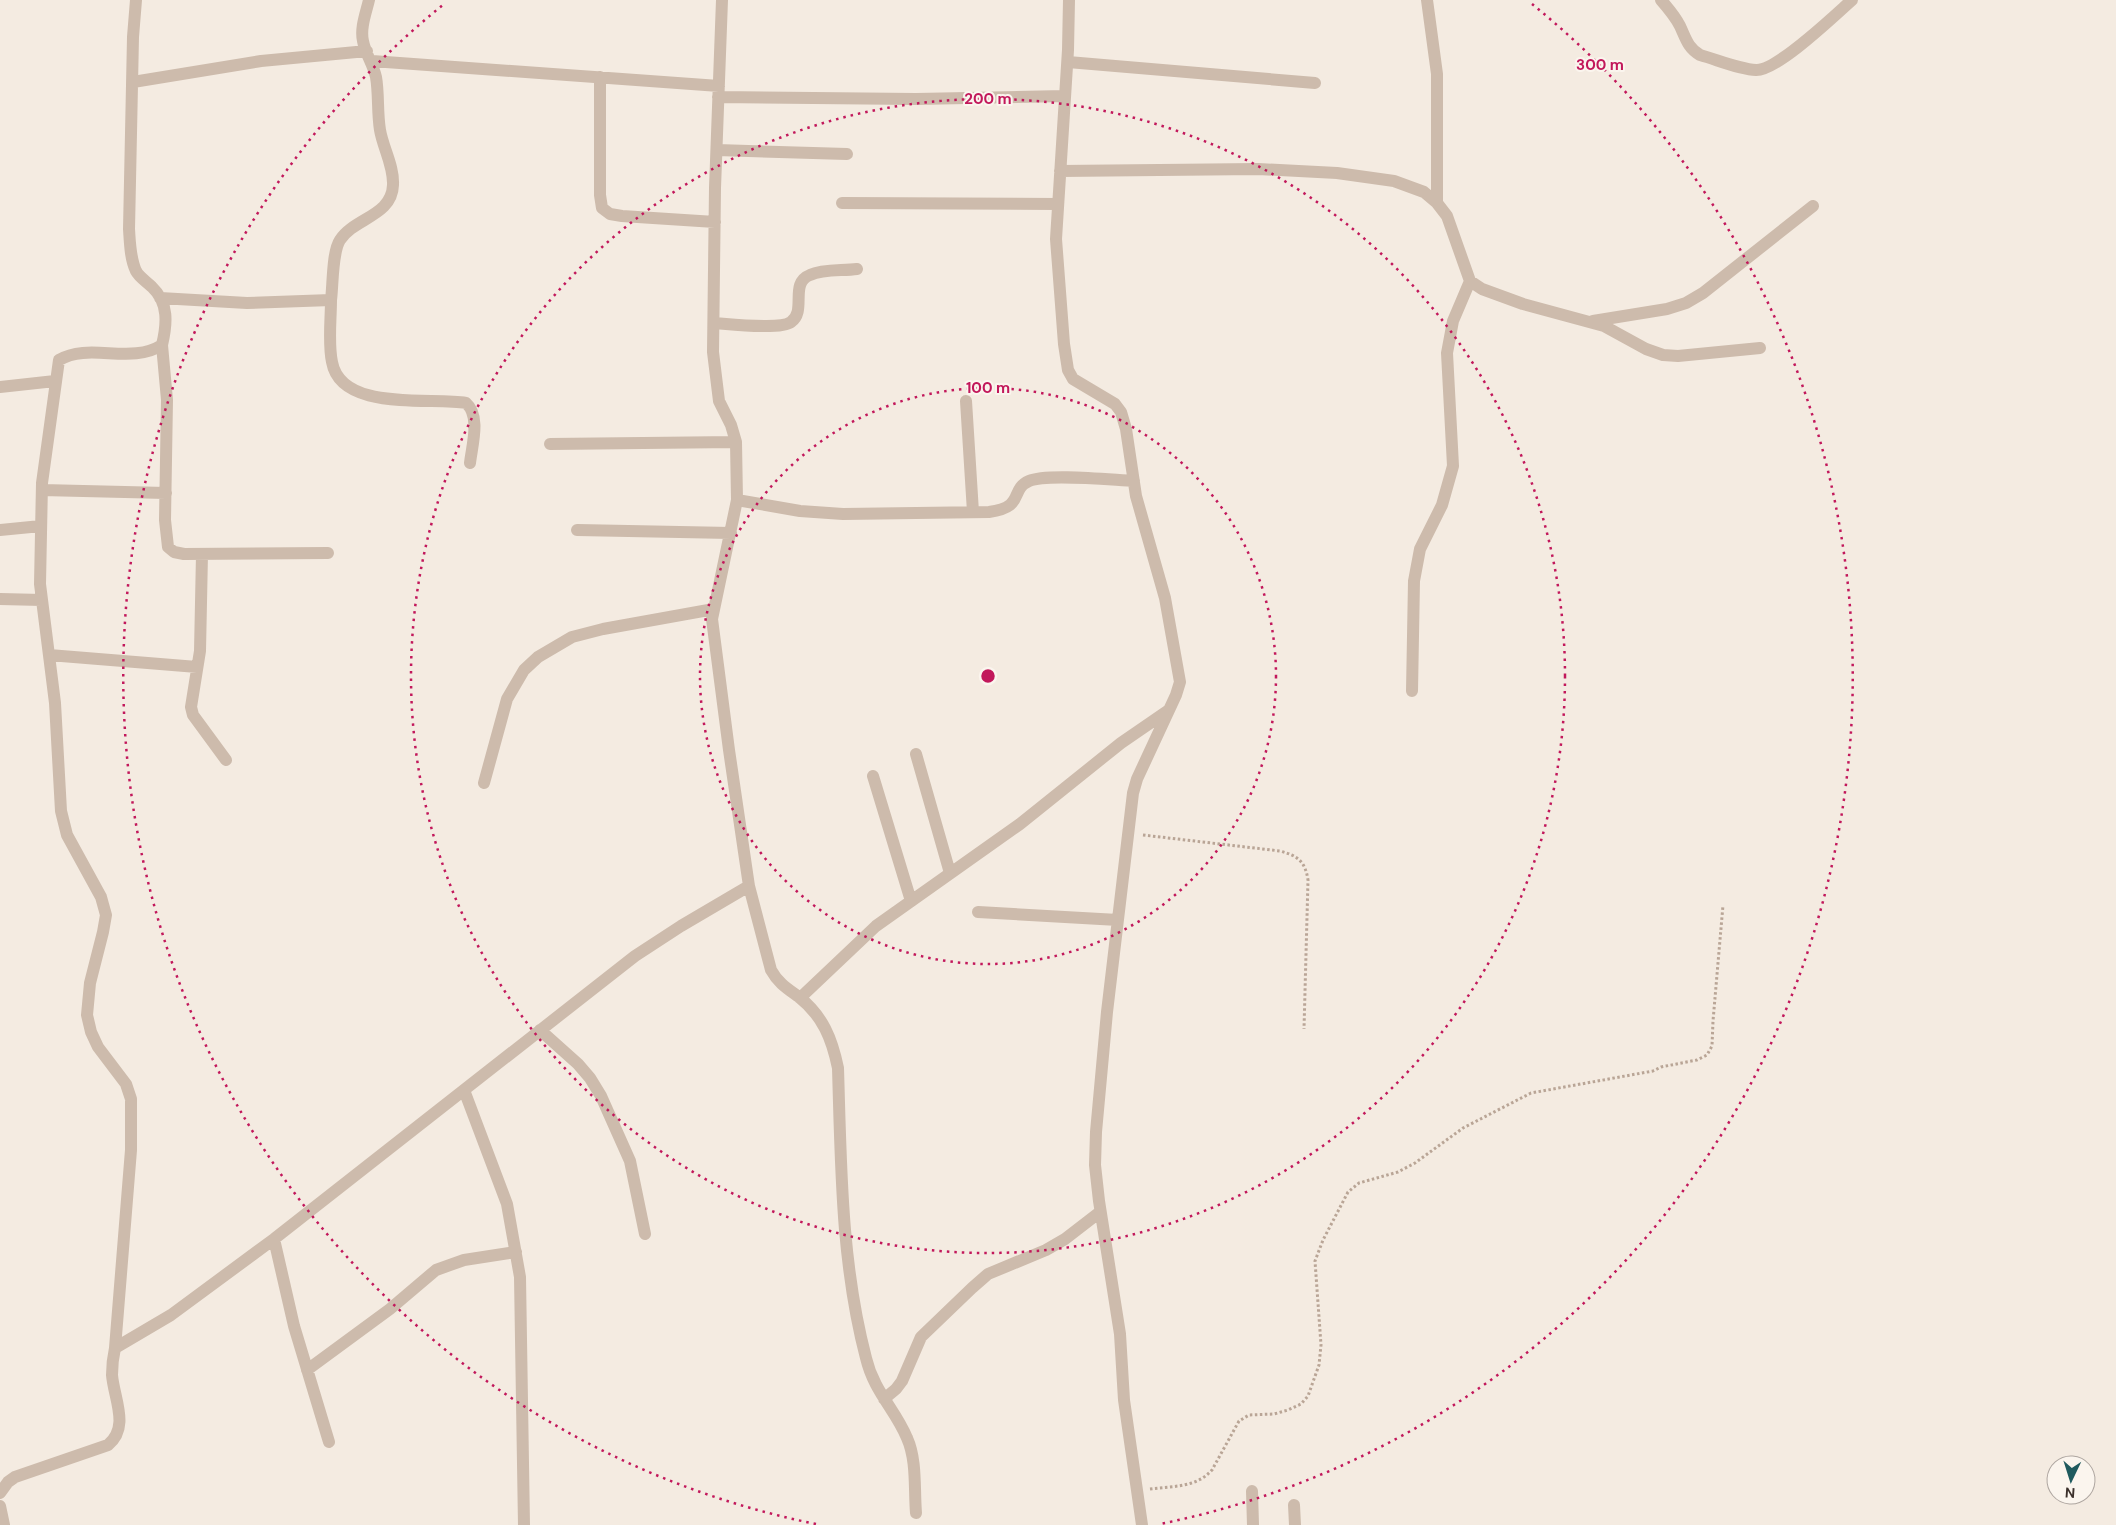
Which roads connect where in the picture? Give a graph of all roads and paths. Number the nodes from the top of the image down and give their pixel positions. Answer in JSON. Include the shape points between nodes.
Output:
{"nodes":[{"id":1,"x":136,"y":0,"type":"edge"},
{"id":2,"x":369,"y":0,"type":"edge"},
{"id":3,"x":722,"y":0,"type":"edge"},
{"id":4,"x":1069,"y":0,"type":"edge"},
{"id":5,"x":1427,"y":0,"type":"edge"},
{"id":6,"x":1661,"y":0,"type":"edge"},
{"id":7,"x":1852,"y":0,"type":"edge"},
{"id":8,"x":369,"y":56,"type":"junction"},
{"id":9,"x":1068,"y":62,"type":"junction"},
{"id":10,"x":600,"y":78,"type":"junction"},
{"id":11,"x":133,"y":82,"type":"junction"},
{"id":12,"x":1315,"y":83,"type":"dead end"},
{"id":13,"x":718,"y":91,"type":"junction"},
{"id":14,"x":1065,"y":96,"type":"junction"},
{"id":15,"x":717,"y":150,"type":"junction"},
{"id":16,"x":847,"y":154,"type":"dead end"},
{"id":17,"x":1060,"y":171,"type":"junction"},
{"id":18,"x":842,"y":203,"type":"dead end"},
{"id":19,"x":1438,"y":203,"type":"junction"},
{"id":20,"x":1058,"y":204,"type":"junction"},
{"id":21,"x":1813,"y":206,"type":"dead end"},
{"id":22,"x":715,"y":222,"type":"junction"},
{"id":23,"x":857,"y":269,"type":"dead end"},
{"id":24,"x":1470,"y":281,"type":"junction"},
{"id":25,"x":160,"y":298,"type":"junction"},
{"id":26,"x":331,"y":300,"type":"junction"},
{"id":27,"x":1588,"y":322,"type":"junction"},
{"id":28,"x":714,"y":323,"type":"junction"},
{"id":29,"x":162,"y":345,"type":"junction"},
{"id":30,"x":1760,"y":348,"type":"dead end"},
{"id":31,"x":55,"y":381,"type":"junction"},
{"id":32,"x":0,"y":387,"type":"edge"},
{"id":33,"x":966,"y":402,"type":"dead end"},
{"id":34,"x":736,"y":442,"type":"junction"},
{"id":35,"x":550,"y":444,"type":"dead end"},
{"id":36,"x":470,"y":464,"type":"dead end"},
{"id":37,"x":1134,"y":481,"type":"junction"},
{"id":38,"x":42,"y":490,"type":"junction"},
{"id":39,"x":166,"y":493,"type":"junction"},
{"id":40,"x":737,"y":500,"type":"junction"},
{"id":41,"x":973,"y":512,"type":"junction"},
{"id":42,"x":41,"y":526,"type":"junction"},
{"id":43,"x":0,"y":530,"type":"edge"},
{"id":44,"x":576,"y":530,"type":"dead end"},
{"id":45,"x":731,"y":533,"type":"junction"},
{"id":46,"x":328,"y":553,"type":"dead end"},
{"id":47,"x":202,"y":554,"type":"junction"},
{"id":48,"x":0,"y":599,"type":"edge"},
{"id":49,"x":42,"y":600,"type":"junction"},
{"id":50,"x":714,"y":610,"type":"junction"},
{"id":51,"x":49,"y":655,"type":"junction"},
{"id":52,"x":197,"y":668,"type":"junction"},
{"id":53,"x":1412,"y":691,"type":"dead end"},
{"id":54,"x":1169,"y":710,"type":"junction"},
{"id":55,"x":916,"y":754,"type":"dead end"},
{"id":56,"x":226,"y":760,"type":"dead end"},
{"id":57,"x":873,"y":776,"type":"dead end"},
{"id":58,"x":484,"y":783,"type":"dead end"},
{"id":59,"x":1127,"y":833,"type":"junction"},
{"id":60,"x":950,"y":873,"type":"junction"},
{"id":61,"x":749,"y":886,"type":"junction"},
{"id":62,"x":911,"y":901,"type":"junction"},
{"id":63,"x":1723,"y":904,"type":"dead end"},
{"id":64,"x":978,"y":912,"type":"dead end"},
{"id":65,"x":1118,"y":920,"type":"junction"},
{"id":66,"x":800,"y":998,"type":"junction"},
{"id":67,"x":1304,"y":1029,"type":"dead end"},
{"id":68,"x":540,"y":1030,"type":"junction"},
{"id":69,"x":464,"y":1090,"type":"junction"},
{"id":70,"x":1100,"y":1212,"type":"junction"},
{"id":71,"x":645,"y":1234,"type":"dead end"},
{"id":72,"x":274,"y":1239,"type":"junction"},
{"id":73,"x":516,"y":1252,"type":"junction"},
{"id":74,"x":115,"y":1348,"type":"junction"},
{"id":75,"x":307,"y":1370,"type":"junction"},
{"id":76,"x":884,"y":1399,"type":"junction"},
{"id":77,"x":329,"y":1442,"type":"dead end"},
{"id":78,"x":1137,"y":1491,"type":"junction"},
{"id":79,"x":1252,"y":1491,"type":"dead end"},
{"id":80,"x":0,"y":1493,"type":"edge"},
{"id":81,"x":1294,"y":1505,"type":"dead end"},
{"id":82,"x":0,"y":1506,"type":"edge"},
{"id":83,"x":916,"y":1513,"type":"dead end"},
{"id":84,"x":4,"y":1525,"type":"edge"},
{"id":85,"x":524,"y":1525,"type":"edge"},
{"id":86,"x":1142,"y":1525,"type":"edge"},
{"id":87,"x":1254,"y":1525,"type":"edge"},
{"id":88,"x":1294,"y":1525,"type":"edge"}],
"edges":[{"from":1,"to":11,"type":"street"},
{"from":2,"to":8,"type":"street","via":[[362,34]]},
{"from":3,"to":13,"type":"street"},
{"from":4,"to":9,"type":"street"},
{"from":5,"to":19,"type":"street","via":[[1437,74]]},
{"from":6,"to":7,"type":"street","via":[[1672,13],[1692,51],[1758,70],[1771,66],[1792,51]]},
{"from":8,"to":10,"type":"street"},
{"from":8,"to":11,"type":"street","via":[[253,62]]},
{"from":8,"to":26,"type":"street","via":[[376,78],[380,130],[392,172],[392,196],[380,210],[338,242]]},
{"from":9,"to":12,"type":"street"},
{"from":9,"to":14,"type":"street"},
{"from":10,"to":13,"type":"street"},
{"from":10,"to":22,"type":"street","via":[[602,208],[610,214],[622,216]]},
{"from":11,"to":25,"type":"street","via":[[128,229],[137,273]]},
{"from":13,"to":14,"type":"street","via":[[916,99]]},
{"from":13,"to":15,"type":"street"},
{"from":14,"to":17,"type":"street"},
{"from":15,"to":16,"type":"street"},
{"from":15,"to":22,"type":"street"},
{"from":17,"to":19,"type":"street","via":[[1258,169],[1337,173],[1394,181],[1424,192]]},
{"from":17,"to":20,"type":"street"},
{"from":18,"to":20,"type":"street"},
{"from":19,"to":24,"type":"street","via":[[1447,216]]},
{"from":20,"to":37,"type":"street","via":[[1056,239],[1068,370],[1074,378],[1121,412]]},
{"from":21,"to":27,"type":"street","via":[[1686,303]]},
{"from":22,"to":28,"type":"street"},
{"from":23,"to":28,"type":"street","via":[[811,274],[802,279],[796,315],[785,325]]},
{"from":24,"to":27,"type":"street","via":[[1482,289],[1523,304]]},
{"from":24,"to":53,"type":"street","via":[[1453,321],[1447,353],[1453,466],[1442,505],[1420,549],[1414,581]]},
{"from":25,"to":26,"type":"street","via":[[247,304]]},
{"from":25,"to":29,"type":"street","via":[[166,317]]},
{"from":26,"to":36,"type":"street","via":[[332,362],[336,373],[356,391],[369,397],[466,403],[472,408],[474,420]]},
{"from":27,"to":30,"type":"street","via":[[1615,331],[1638,346],[1663,355]]},
{"from":28,"to":34,"type":"street","via":[[716,387]]},
{"from":29,"to":31,"type":"street","via":[[151,352],[137,354],[67,355],[59,360]]},
{"from":29,"to":39,"type":"street","via":[[167,400]]},
{"from":31,"to":32,"type":"street"},
{"from":31,"to":38,"type":"street"},
{"from":33,"to":41,"type":"street"},
{"from":34,"to":35,"type":"street"},
{"from":34,"to":40,"type":"street"},
{"from":37,"to":41,"type":"street","via":[[1044,478],[1029,481],[1012,505],[1004,510]]},
{"from":37,"to":54,"type":"street","via":[[1165,598],[1178,668],[1180,682]]},
{"from":38,"to":39,"type":"street"},
{"from":38,"to":42,"type":"street"},
{"from":39,"to":47,"type":"street","via":[[168,547],[174,552]]},
{"from":40,"to":41,"type":"street","via":[[843,514]]},
{"from":40,"to":45,"type":"street"},
{"from":42,"to":43,"type":"street"},
{"from":42,"to":49,"type":"street"},
{"from":44,"to":45,"type":"street"},
{"from":45,"to":50,"type":"street"},
{"from":46,"to":47,"type":"street"},
{"from":47,"to":52,"type":"street","via":[[202,626]]},
{"from":48,"to":49,"type":"street"},
{"from":49,"to":51,"type":"street"},
{"from":50,"to":58,"type":"street","via":[[572,637],[538,658],[524,670],[507,699]]},
{"from":50,"to":61,"type":"street","via":[[713,634]]},
{"from":51,"to":52,"type":"street"},
{"from":51,"to":74,"type":"street","via":[[61,811],[66,835],[101,897],[106,915],[90,983],[87,1015],[98,1047],[126,1084],[130,1099],[131,1150]]},
{"from":52,"to":56,"type":"street","via":[[192,715]]},
{"from":54,"to":59,"type":"street","via":[[1137,779]]},
{"from":54,"to":60,"type":"street"},
{"from":55,"to":60,"type":"street"},
{"from":57,"to":62,"type":"street"},
{"from":59,"to":65,"type":"street"},
{"from":59,"to":67,"type":"path","via":[[1280,852],[1294,855],[1302,861],[1308,880]]},
{"from":60,"to":62,"type":"street"},
{"from":61,"to":66,"type":"street","via":[[771,970],[776,980]]},
{"from":61,"to":68,"type":"street","via":[[635,956]]},
{"from":62,"to":66,"type":"street","via":[[876,926]]},
{"from":63,"to":78,"type":"path","via":[[1712,1046],[1707,1055],[1653,1071],[1531,1093],[1463,1128],[1398,1172],[1359,1183],[1348,1192],[1315,1261],[1321,1346],[1319,1365],[1308,1396],[1301,1404],[1288,1410],[1249,1415],[1238,1421],[1212,1470],[1194,1484]]},
{"from":64,"to":65,"type":"street"},
{"from":65,"to":70,"type":"street","via":[[1096,1132],[1095,1165]]},
{"from":66,"to":76,"type":"street","via":[[821,1019],[833,1044],[838,1068],[844,1233],[866,1358],[873,1383]]},
{"from":68,"to":69,"type":"street"},
{"from":68,"to":71,"type":"street","via":[[578,1064],[601,1096],[630,1161]]},
{"from":69,"to":72,"type":"street"},
{"from":69,"to":73,"type":"street","via":[[507,1204]]},
{"from":70,"to":76,"type":"street","via":[[1066,1239],[988,1274],[921,1337],[902,1380]]},
{"from":70,"to":78,"type":"street","via":[[1120,1334],[1124,1400]]},
{"from":72,"to":74,"type":"street","via":[[171,1315]]},
{"from":72,"to":75,"type":"street"},
{"from":73,"to":75,"type":"street","via":[[464,1260],[436,1270],[396,1305]]},
{"from":73,"to":85,"type":"street","via":[[520,1277]]},
{"from":74,"to":80,"type":"street","via":[[113,1377],[120,1422],[116,1438],[108,1445],[15,1477]]},
{"from":75,"to":77,"type":"street"},
{"from":76,"to":83,"type":"street","via":[[912,1451]]},
{"from":78,"to":86,"type":"street"},
{"from":79,"to":87,"type":"street"},
{"from":81,"to":88,"type":"street"},
{"from":82,"to":84,"type":"street"}]}
